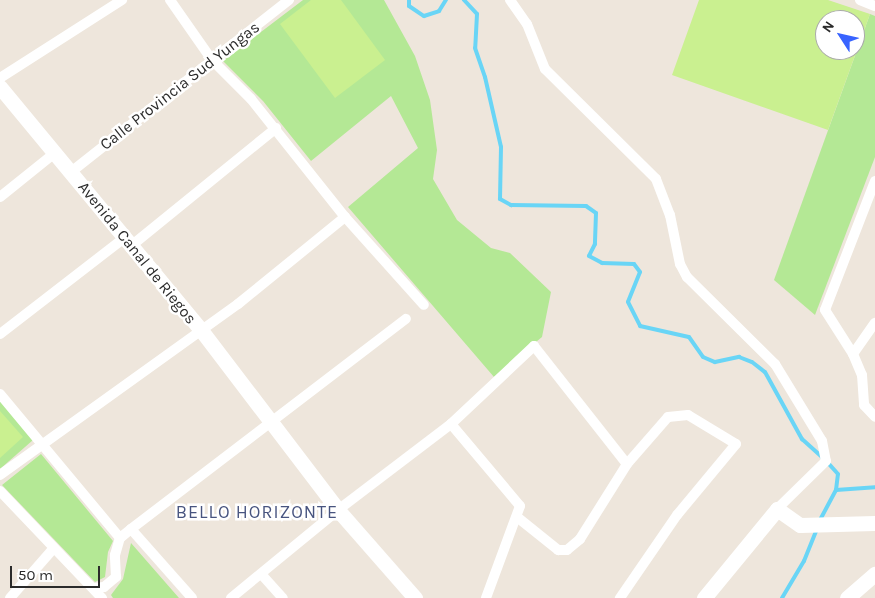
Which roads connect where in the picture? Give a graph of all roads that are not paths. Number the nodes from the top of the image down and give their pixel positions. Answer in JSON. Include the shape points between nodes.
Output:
{"nodes":[{"id":1,"x":122,"y":0,"type":"edge"},
{"id":2,"x":170,"y":0,"type":"edge"},
{"id":3,"x":290,"y":0,"type":"edge"},
{"id":4,"x":510,"y":0,"type":"edge"},
{"id":5,"x":212,"y":60,"type":"junction"},
{"id":6,"x":0,"y":78,"type":"edge"},
{"id":7,"x":0,"y":87,"type":"edge"},
{"id":8,"x":276,"y":128,"type":"junction"},
{"id":9,"x":56,"y":152,"type":"junction"},
{"id":10,"x":72,"y":172,"type":"junction"},
{"id":11,"x":875,"y":181,"type":"edge"},
{"id":12,"x":0,"y":197,"type":"edge"},
{"id":13,"x":345,"y":217,"type":"junction"},
{"id":14,"x":127,"y":242,"type":"junction"},
{"id":15,"x":424,"y":306,"type":"dead end"},
{"id":16,"x":406,"y":319,"type":"dead end"},
{"id":17,"x":875,"y":322,"type":"edge"},
{"id":18,"x":201,"y":330,"type":"junction"},
{"id":19,"x":0,"y":334,"type":"edge"},
{"id":20,"x":853,"y":354,"type":"junction"},
{"id":21,"x":0,"y":394,"type":"edge"},
{"id":22,"x":875,"y":417,"type":"edge"},
{"id":23,"x":269,"y":423,"type":"junction"},
{"id":24,"x":451,"y":424,"type":"junction"},
{"id":25,"x":42,"y":444,"type":"junction"},
{"id":26,"x":627,"y":464,"type":"junction"},
{"id":27,"x":0,"y":475,"type":"edge"},
{"id":28,"x":0,"y":491,"type":"edge"},
{"id":29,"x":777,"y":509,"type":"junction"},
{"id":30,"x":338,"y":510,"type":"junction"},
{"id":31,"x":517,"y":517,"type":"junction"},
{"id":32,"x":875,"y":523,"type":"edge"},
{"id":33,"x":131,"y":529,"type":"junction"},
{"id":34,"x":120,"y":538,"type":"junction"},
{"id":35,"x":53,"y":549,"type":"junction"},
{"id":36,"x":875,"y":574,"type":"edge"},
{"id":37,"x":262,"y":575,"type":"junction"},
{"id":38,"x":93,"y":588,"type":"junction"},
{"id":39,"x":10,"y":598,"type":"edge"},
{"id":40,"x":102,"y":598,"type":"edge"},
{"id":41,"x":192,"y":598,"type":"edge"},
{"id":42,"x":231,"y":598,"type":"edge"},
{"id":43,"x":283,"y":598,"type":"edge"},
{"id":44,"x":415,"y":598,"type":"edge"},
{"id":45,"x":486,"y":598,"type":"edge"},
{"id":46,"x":620,"y":598,"type":"edge"},
{"id":47,"x":704,"y":598,"type":"edge"},
{"id":48,"x":847,"y":598,"type":"edge"}],
"edges":[{"from":1,"to":6,"type":"street"},
{"from":2,"to":5,"type":"street"},
{"from":3,"to":5,"type":"street","name":"Calle Provincia Sud Yungas"},
{"from":4,"to":29,"type":"street","via":[[527,24],[545,69],[656,180],[670,215],[680,264],[687,277],[775,364],[822,441],[826,461]]},
{"from":5,"to":8,"type":"street"},
{"from":5,"to":10,"type":"street","name":"Calle Provincia Sud Yungas"},
{"from":7,"to":9,"type":"street","name":"Avenida Canal de Riegos"},
{"from":8,"to":13,"type":"street"},
{"from":8,"to":14,"type":"street"},
{"from":9,"to":10,"type":"street","name":"Avenida Canal de Riegos"},
{"from":9,"to":12,"type":"street"},
{"from":10,"to":14,"type":"street","name":"Avenida Canal de Riegos"},
{"from":11,"to":20,"type":"street","via":[[825,310]]},
{"from":13,"to":15,"type":"street"},
{"from":13,"to":18,"type":"street"},
{"from":14,"to":18,"type":"street","name":"Avenida Canal de Riegos"},
{"from":14,"to":19,"type":"street"},
{"from":16,"to":23,"type":"street"},
{"from":17,"to":20,"type":"street"},
{"from":18,"to":23,"type":"street","name":"Avenida Canal de Riegos"},
{"from":18,"to":25,"type":"street"},
{"from":20,"to":22,"type":"street","via":[[862,375],[864,406]]},
{"from":21,"to":25,"type":"street"},
{"from":23,"to":30,"type":"street","name":"Avenida Canal de Riegos"},
{"from":23,"to":33,"type":"street"},
{"from":24,"to":26,"type":"street","via":[[534,346]]},
{"from":24,"to":30,"type":"street"},
{"from":24,"to":31,"type":"street","via":[[520,506]]},
{"from":25,"to":27,"type":"street"},
{"from":25,"to":34,"type":"street"},
{"from":26,"to":31,"type":"street","via":[[580,539],[567,550],[558,550]]},
{"from":26,"to":46,"type":"street","via":[[668,417],[677,414],[688,415],[736,444],[677,516]]},
{"from":28,"to":35,"type":"street"},
{"from":29,"to":32,"type":"street","via":[[800,525]]},
{"from":29,"to":47,"type":"street"},
{"from":30,"to":37,"type":"street"},
{"from":30,"to":44,"type":"street","name":"Avenida Canal de Riegos"},
{"from":31,"to":45,"type":"street"},
{"from":33,"to":34,"type":"street"},
{"from":33,"to":41,"type":"street"},
{"from":34,"to":38,"type":"street","via":[[115,555],[116,577],[104,587]]},
{"from":35,"to":38,"type":"street"},
{"from":35,"to":39,"type":"street"},
{"from":36,"to":48,"type":"street"},
{"from":37,"to":42,"type":"street"},
{"from":37,"to":43,"type":"street"},
{"from":38,"to":40,"type":"street"}]}
